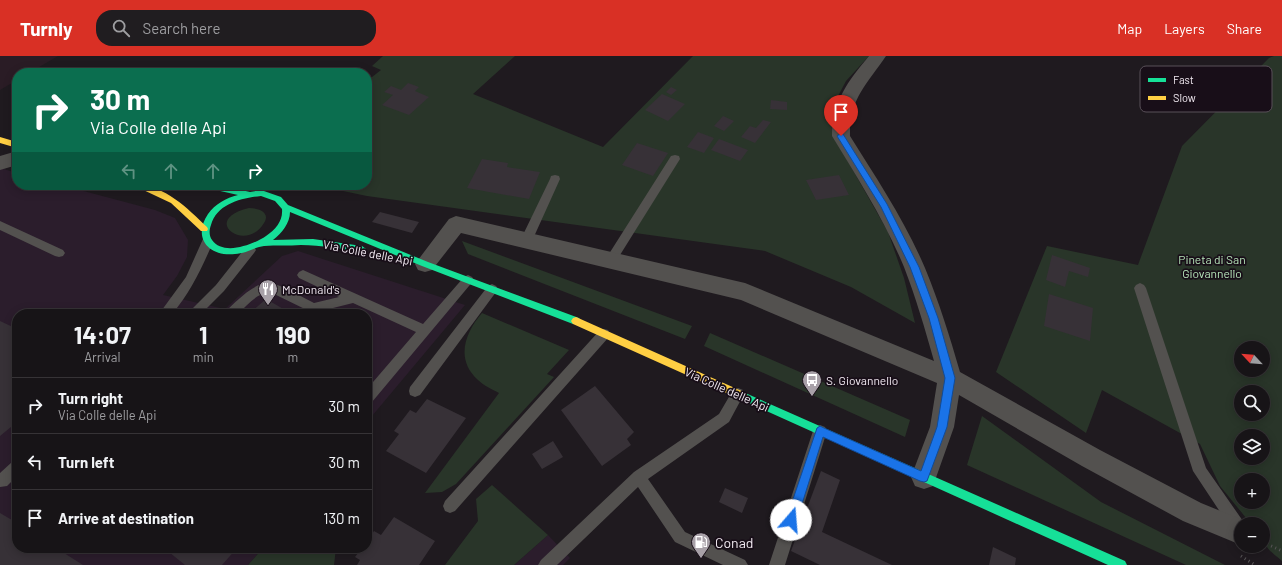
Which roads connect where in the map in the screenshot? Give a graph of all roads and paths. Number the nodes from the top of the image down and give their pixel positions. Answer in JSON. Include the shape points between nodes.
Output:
{"nodes":[{"id":1,"x":878,"y":56,"type":"edge"},
{"id":2,"x":0,"y":140,"type":"edge"},
{"id":3,"x":12,"y":144,"type":"edge"},
{"id":4,"x":12,"y":159,"type":"edge"},
{"id":5,"x":674,"y":159,"type":"dead end"},
{"id":6,"x":0,"y":163,"type":"edge"},
{"id":7,"x":555,"y":179,"type":"dead end"},
{"id":8,"x":151,"y":190,"type":"edge"},
{"id":9,"x":229,"y":190,"type":"edge"},
{"id":10,"x":248,"y":194,"type":"junction"},
{"id":11,"x":286,"y":207,"type":"junction"},
{"id":12,"x":0,"y":225,"type":"edge"},
{"id":13,"x":204,"y":229,"type":"junction"},
{"id":14,"x":526,"y":240,"type":"junction"},
{"id":15,"x":207,"y":242,"type":"junction"},
{"id":16,"x":264,"y":243,"type":"junction"},
{"id":17,"x":250,"y":250,"type":"junction"},
{"id":18,"x":59,"y":253,"type":"dead end"},
{"id":19,"x":611,"y":260,"type":"junction"},
{"id":20,"x":425,"y":264,"type":"junction"},
{"id":21,"x":303,"y":275,"type":"dead end"},
{"id":22,"x":468,"y":280,"type":"junction"},
{"id":23,"x":1140,"y":288,"type":"dead end"},
{"id":24,"x":492,"y":289,"type":"junction"},
{"id":25,"x":354,"y":298,"type":"junction"},
{"id":26,"x":170,"y":309,"type":"edge"},
{"id":27,"x":198,"y":309,"type":"edge"},
{"id":28,"x":235,"y":309,"type":"edge"},
{"id":29,"x":425,"y":331,"type":"junction"},
{"id":30,"x":604,"y":334,"type":"junction"},
{"id":31,"x":950,"y":378,"type":"junction"},
{"id":32,"x":415,"y":391,"type":"dead end"},
{"id":33,"x":372,"y":392,"type":"edge"},
{"id":34,"x":738,"y":394,"type":"junction"},
{"id":35,"x":820,"y":431,"type":"junction"},
{"id":36,"x":12,"y":472,"type":"edge"},
{"id":37,"x":639,"y":477,"type":"junction"},
{"id":38,"x":924,"y":477,"type":"junction"},
{"id":39,"x":0,"y":480,"type":"edge"},
{"id":40,"x":450,"y":506,"type":"dead end"},
{"id":41,"x":1234,"y":521,"type":"edge"},
{"id":42,"x":1025,"y":523,"type":"junction"},
{"id":43,"x":1234,"y":528,"type":"edge"},
{"id":44,"x":1270,"y":545,"type":"edge"},
{"id":45,"x":1061,"y":548,"type":"dead end"},
{"id":46,"x":1282,"y":551,"type":"edge"},
{"id":47,"x":546,"y":565,"type":"edge"},
{"id":48,"x":740,"y":565,"type":"edge"},
{"id":49,"x":777,"y":565,"type":"edge"},
{"id":50,"x":1120,"y":565,"type":"edge"}],
"edges":[{"from":1,"to":31,"type":"street","via":[[851,89],[840,123],[841,136],[884,206],[914,267],[933,318]]},
{"from":2,"to":3,"type":"main road"},
{"from":4,"to":6,"type":"street"},
{"from":5,"to":19,"type":"lane"},
{"from":7,"to":14,"type":"lane"},
{"from":8,"to":13,"type":"main road","via":[[174,201]]},
{"from":9,"to":10,"type":"main road"},
{"from":10,"to":11,"type":"main road","via":[[272,195],[281,200]]},
{"from":10,"to":13,"type":"main road","via":[[233,198],[218,207],[208,218]]},
{"from":11,"to":16,"type":"main road","via":[[286,219],[278,232]]},
{"from":11,"to":20,"type":"main road","name":"Via Colle delle Api"},
{"from":12,"to":18,"type":"lane"},
{"from":13,"to":15,"type":"main road"},
{"from":14,"to":19,"type":"street"},
{"from":14,"to":20,"type":"street","via":[[456,224]]},
{"from":15,"to":17,"type":"main road","via":[[217,249],[232,252]]},
{"from":15,"to":26,"type":"lane","via":[[194,275]]},
{"from":16,"to":17,"type":"main road"},
{"from":16,"to":20,"type":"main road","name":"Via Colle delle Api","via":[[289,240],[335,243]]},
{"from":17,"to":27,"type":"lane","via":[[220,288]]},
{"from":19,"to":31,"type":"street","via":[[745,292]]},
{"from":20,"to":22,"type":"main road","name":"Via Colle delle Api"},
{"from":21,"to":25,"type":"lane"},
{"from":22,"to":24,"type":"main road","name":"Via Colle delle Api"},
{"from":22,"to":29,"type":"lane"},
{"from":23,"to":41,"type":"lane","via":[[1200,470]]},
{"from":24,"to":30,"type":"main road","name":"Via Colle delle Api"},
{"from":24,"to":32,"type":"lane"},
{"from":25,"to":28,"type":"lane","via":[[314,308],[277,289],[266,288],[253,293]]},
{"from":25,"to":29,"type":"lane"},
{"from":29,"to":33,"type":"lane"},
{"from":30,"to":34,"type":"main road","name":"Via Colle delle Api"},
{"from":30,"to":40,"type":"lane"},
{"from":31,"to":38,"type":"street","via":[[942,427]]},
{"from":31,"to":43,"type":"street","via":[[1192,512]]},
{"from":34,"to":35,"type":"main road","name":"Via Colle delle Api"},
{"from":34,"to":37,"type":"lane","via":[[724,418]]},
{"from":35,"to":38,"type":"main road","name":"Via Colle delle Api"},
{"from":35,"to":49,"type":"lane"},
{"from":36,"to":39,"type":"lane"},
{"from":37,"to":47,"type":"lane"},
{"from":37,"to":48,"type":"lane","via":[[680,537]]},
{"from":38,"to":42,"type":"main road","name":"Via Colle delle Api"},
{"from":42,"to":45,"type":"main road","name":"Via Colle delle Api"},
{"from":42,"to":50,"type":"main road","name":"Via Colle delle Api"},
{"from":44,"to":46,"type":"path"}]}
